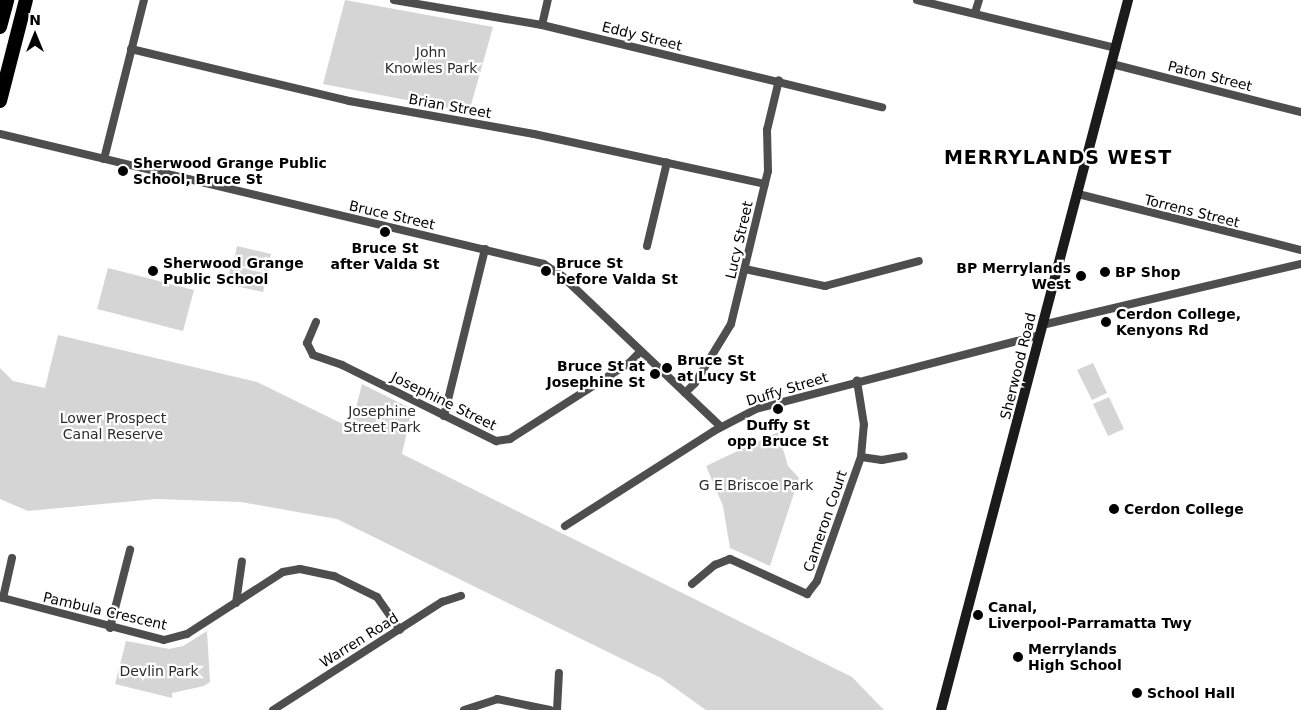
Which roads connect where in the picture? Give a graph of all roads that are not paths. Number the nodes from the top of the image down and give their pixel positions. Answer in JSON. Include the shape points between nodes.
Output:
{"nodes":[{"id":1,"x":7,"y":0,"type":"edge"},
{"id":2,"x":26,"y":0,"type":"edge"},
{"id":3,"x":144,"y":0,"type":"edge"},
{"id":4,"x":394,"y":0,"type":"edge"},
{"id":5,"x":548,"y":0,"type":"edge"},
{"id":6,"x":917,"y":0,"type":"edge"},
{"id":7,"x":979,"y":0,"type":"edge"},
{"id":8,"x":1128,"y":0,"type":"edge"},
{"id":9,"x":974,"y":13,"type":"junction"},
{"id":10,"x":542,"y":25,"type":"junction"},
{"id":11,"x":0,"y":28,"type":"edge"},
{"id":12,"x":1116,"y":48,"type":"junction"},
{"id":13,"x":131,"y":49,"type":"junction"},
{"id":14,"x":1112,"y":64,"type":"junction"},
{"id":15,"x":779,"y":80,"type":"junction"},
{"id":16,"x":0,"y":102,"type":"edge"},
{"id":17,"x":882,"y":107,"type":"dead end"},
{"id":18,"x":1301,"y":112,"type":"edge"},
{"id":19,"x":0,"y":134,"type":"edge"},
{"id":20,"x":104,"y":159,"type":"junction"},
{"id":21,"x":667,"y":162,"type":"junction"},
{"id":22,"x":765,"y":184,"type":"junction"},
{"id":23,"x":1078,"y":194,"type":"junction"},
{"id":24,"x":647,"y":246,"type":"dead end"},
{"id":25,"x":486,"y":249,"type":"junction"},
{"id":26,"x":1301,"y":250,"type":"edge"},
{"id":27,"x":919,"y":261,"type":"dead end"},
{"id":28,"x":1301,"y":264,"type":"edge"},
{"id":29,"x":745,"y":270,"type":"junction"},
{"id":30,"x":316,"y":322,"type":"dead end"},
{"id":31,"x":1041,"y":330,"type":"junction"},
{"id":32,"x":640,"y":352,"type":"junction"},
{"id":33,"x":857,"y":381,"type":"junction"},
{"id":34,"x":686,"y":393,"type":"junction"},
{"id":35,"x":444,"y":416,"type":"junction"},
{"id":36,"x":721,"y":427,"type":"junction"},
{"id":37,"x":904,"y":456,"type":"dead end"},
{"id":38,"x":861,"y":457,"type":"junction"},
{"id":39,"x":566,"y":526,"type":"dead end"},
{"id":40,"x":130,"y":550,"type":"dead end"},
{"id":41,"x":12,"y":558,"type":"dead end"},
{"id":42,"x":242,"y":561,"type":"dead end"},
{"id":43,"x":692,"y":584,"type":"dead end"},
{"id":44,"x":461,"y":596,"type":"dead end"},
{"id":45,"x":236,"y":603,"type":"junction"},
{"id":46,"x":110,"y":628,"type":"junction"},
{"id":47,"x":400,"y":630,"type":"junction"},
{"id":48,"x":559,"y":673,"type":"dead end"},
{"id":49,"x":273,"y":710,"type":"edge"},
{"id":50,"x":464,"y":710,"type":"edge"},
{"id":51,"x":550,"y":710,"type":"edge"},
{"id":52,"x":557,"y":710,"type":"edge"},
{"id":53,"x":941,"y":710,"type":"edge"}],
"edges":[{"from":1,"to":11,"type":"highway"},
{"from":2,"to":16,"type":"highway"},
{"from":3,"to":13,"type":"street"},
{"from":4,"to":10,"type":"street","name":"Eddy Street"},
{"from":5,"to":10,"type":"street"},
{"from":6,"to":9,"type":"street"},
{"from":7,"to":9,"type":"street"},
{"from":8,"to":12,"type":"main road","name":"Sherwood Road"},
{"from":9,"to":12,"type":"street"},
{"from":10,"to":15,"type":"street","name":"Eddy Street"},
{"from":12,"to":14,"type":"main road","name":"Sherwood Road"},
{"from":13,"to":20,"type":"street"},
{"from":13,"to":21,"type":"street","name":"Brian Street","via":[[349,101]]},
{"from":14,"to":18,"type":"street","name":"Paton Street"},
{"from":14,"to":23,"type":"main road","name":"Sherwood Road"},
{"from":15,"to":17,"type":"street","name":"Eddy Street"},
{"from":15,"to":22,"type":"street","name":"Lucy Street","via":[[767,126]]},
{"from":19,"to":20,"type":"street","name":"Bruce Street"},
{"from":20,"to":25,"type":"street","name":"Bruce Street"},
{"from":21,"to":22,"type":"street","name":"Brian Street"},
{"from":21,"to":24,"type":"street"},
{"from":22,"to":29,"type":"street","name":"Lucy Street"},
{"from":23,"to":26,"type":"street","name":"Torrens Street"},
{"from":23,"to":31,"type":"main road","name":"Sherwood Road"},
{"from":25,"to":32,"type":"street","name":"Bruce Street","via":[[551,267]]},
{"from":25,"to":35,"type":"street"},
{"from":27,"to":29,"type":"street","via":[[825,286]]},
{"from":28,"to":31,"type":"street","name":"Duffy Street"},
{"from":29,"to":34,"type":"street","name":"Lucy Street","via":[[731,324],[696,383]]},
{"from":30,"to":35,"type":"street","name":"Josephine Street","via":[[307,343],[313,355],[338,363]]},
{"from":31,"to":33,"type":"street","name":"Duffy Street"},
{"from":31,"to":53,"type":"main road","name":"Sherwood Road"},
{"from":32,"to":34,"type":"street","name":"Bruce Street"},
{"from":32,"to":35,"type":"street","name":"Josephine Street","via":[[629,363],[504,441],[492,439]]},
{"from":33,"to":36,"type":"street","name":"Duffy Street","via":[[761,407]]},
{"from":33,"to":38,"type":"street","name":"Cameron Court","via":[[864,425]]},
{"from":34,"to":36,"type":"street","name":"Bruce Street"},
{"from":36,"to":39,"type":"street","name":"Duffy Street"},
{"from":37,"to":38,"type":"street","via":[[882,460]]},
{"from":38,"to":43,"type":"street","name":"Cameron Court","via":[[817,581],[807,594],[730,558],[715,565]]},
{"from":40,"to":46,"type":"street"},
{"from":41,"to":46,"type":"street","name":"Pambula Crescent","via":[[3,598]]},
{"from":42,"to":45,"type":"street"},
{"from":44,"to":47,"type":"street","name":"Warren Road","via":[[446,599]]},
{"from":45,"to":46,"type":"street","name":"Pambula Crescent","via":[[175,639],[164,640]]},
{"from":45,"to":47,"type":"street","name":"Pambula Crescent","via":[[283,572],[300,569],[318,572],[377,597]]},
{"from":47,"to":49,"type":"street","name":"Warren Road"},
{"from":48,"to":52,"type":"street"},
{"from":50,"to":51,"type":"street","via":[[497,699]]}]}
